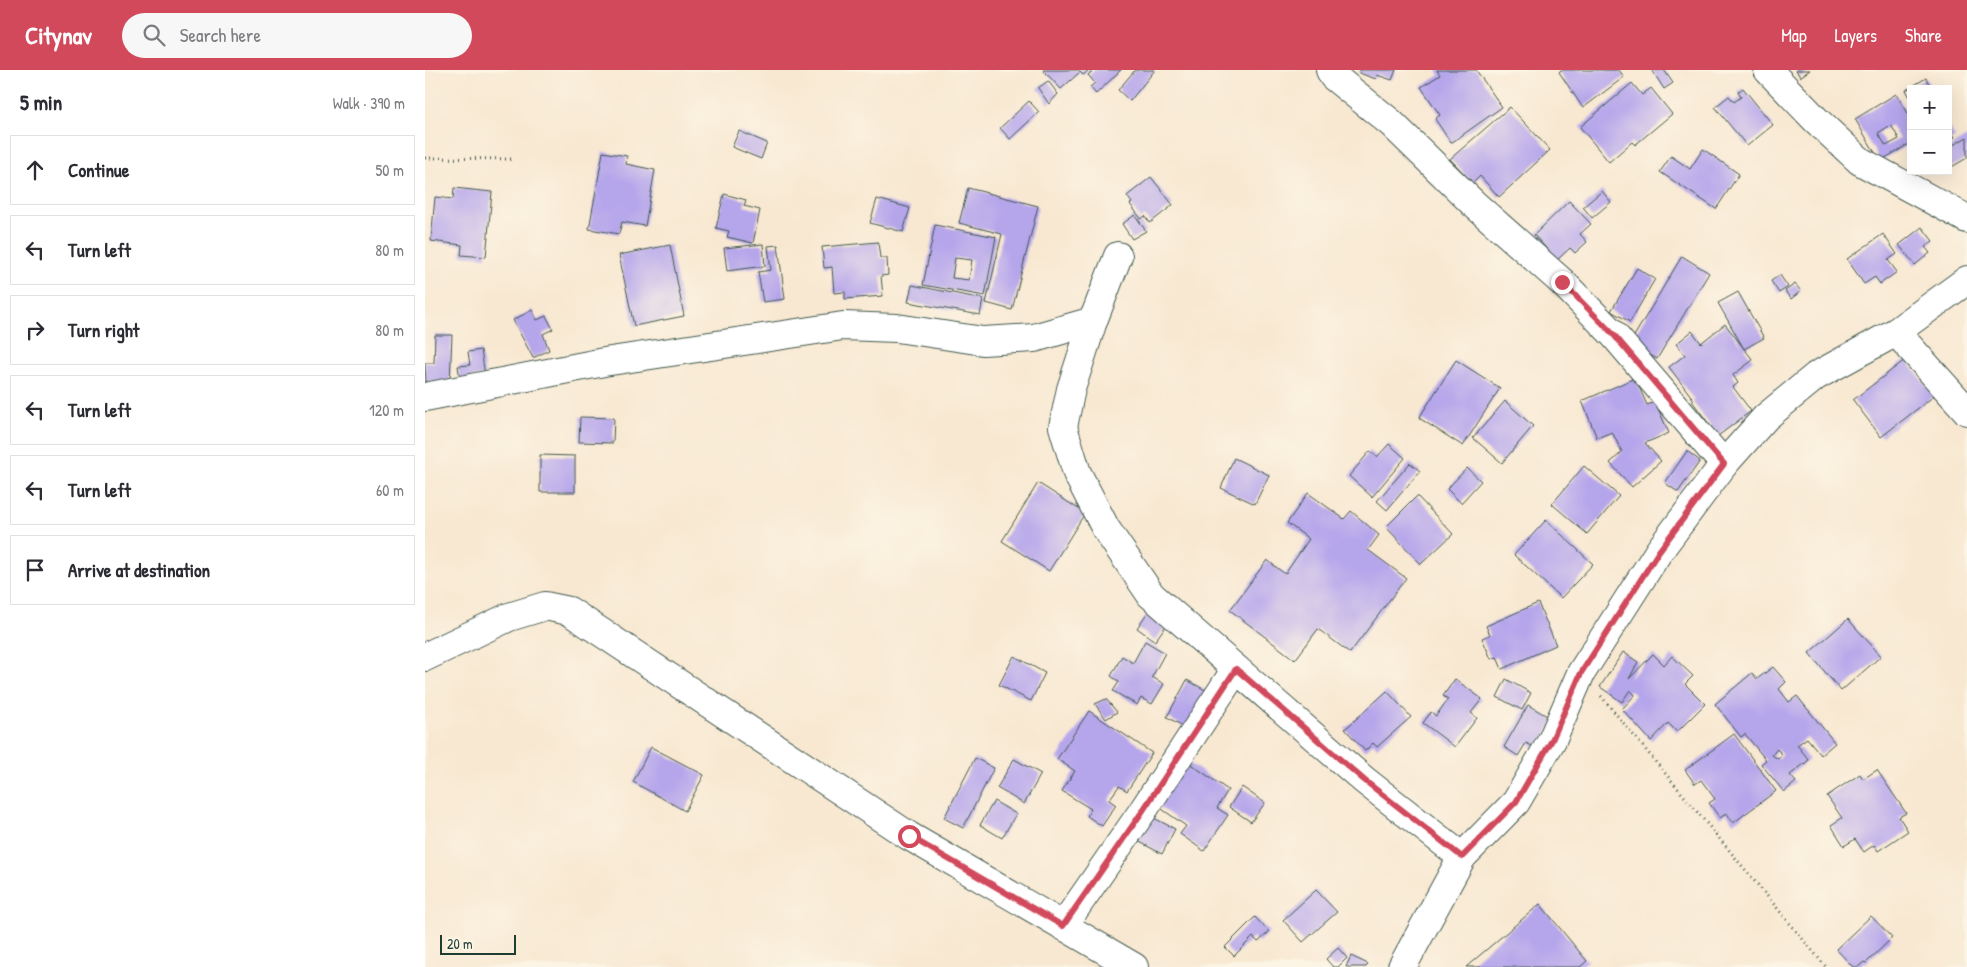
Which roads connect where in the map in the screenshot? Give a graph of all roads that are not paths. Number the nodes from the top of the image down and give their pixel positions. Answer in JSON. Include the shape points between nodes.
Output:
{"nodes":[{"id":1,"x":1330,"y":70,"type":"edge"},
{"id":2,"x":1768,"y":70,"type":"edge"},
{"id":3,"x":1967,"y":218,"type":"edge"},
{"id":4,"x":1117,"y":256,"type":"dead end"},
{"id":5,"x":1967,"y":280,"type":"edge"},
{"id":6,"x":1093,"y":321,"type":"junction"},
{"id":7,"x":1896,"y":332,"type":"junction"},
{"id":8,"x":425,"y":397,"type":"edge"},
{"id":9,"x":1967,"y":411,"type":"edge"},
{"id":10,"x":1724,"y":464,"type":"junction"},
{"id":11,"x":425,"y":657,"type":"edge"},
{"id":12,"x":1236,"y":669,"type":"junction"},
{"id":13,"x":1462,"y":857,"type":"junction"},
{"id":14,"x":1063,"y":926,"type":"junction"},
{"id":15,"x":1134,"y":967,"type":"edge"},
{"id":16,"x":1402,"y":967,"type":"edge"}],
"edges":[{"from":1,"to":10,"type":"street","via":[[1333,76],[1391,123],[1614,335]]},
{"from":2,"to":3,"type":"street","via":[[1859,161]]},
{"from":4,"to":6,"type":"street"},
{"from":5,"to":7,"type":"street"},
{"from":6,"to":8,"type":"street","via":[[1034,338],[983,342],[897,328],[843,326],[603,362]]},
{"from":6,"to":12,"type":"street","via":[[1071,389],[1063,427],[1077,473],[1106,529],[1151,595]]},
{"from":7,"to":9,"type":"street"},
{"from":7,"to":10,"type":"street","via":[[1816,376],[1766,417]]},
{"from":10,"to":13,"type":"street","via":[[1659,551],[1581,673],[1552,740],[1516,802]]},
{"from":11,"to":14,"type":"street","via":[[509,617],[545,606],[569,611],[909,836]]},
{"from":12,"to":13,"type":"street","via":[[1364,780]]},
{"from":12,"to":14,"type":"street"},
{"from":13,"to":16,"type":"street"},
{"from":14,"to":15,"type":"street"}]}
